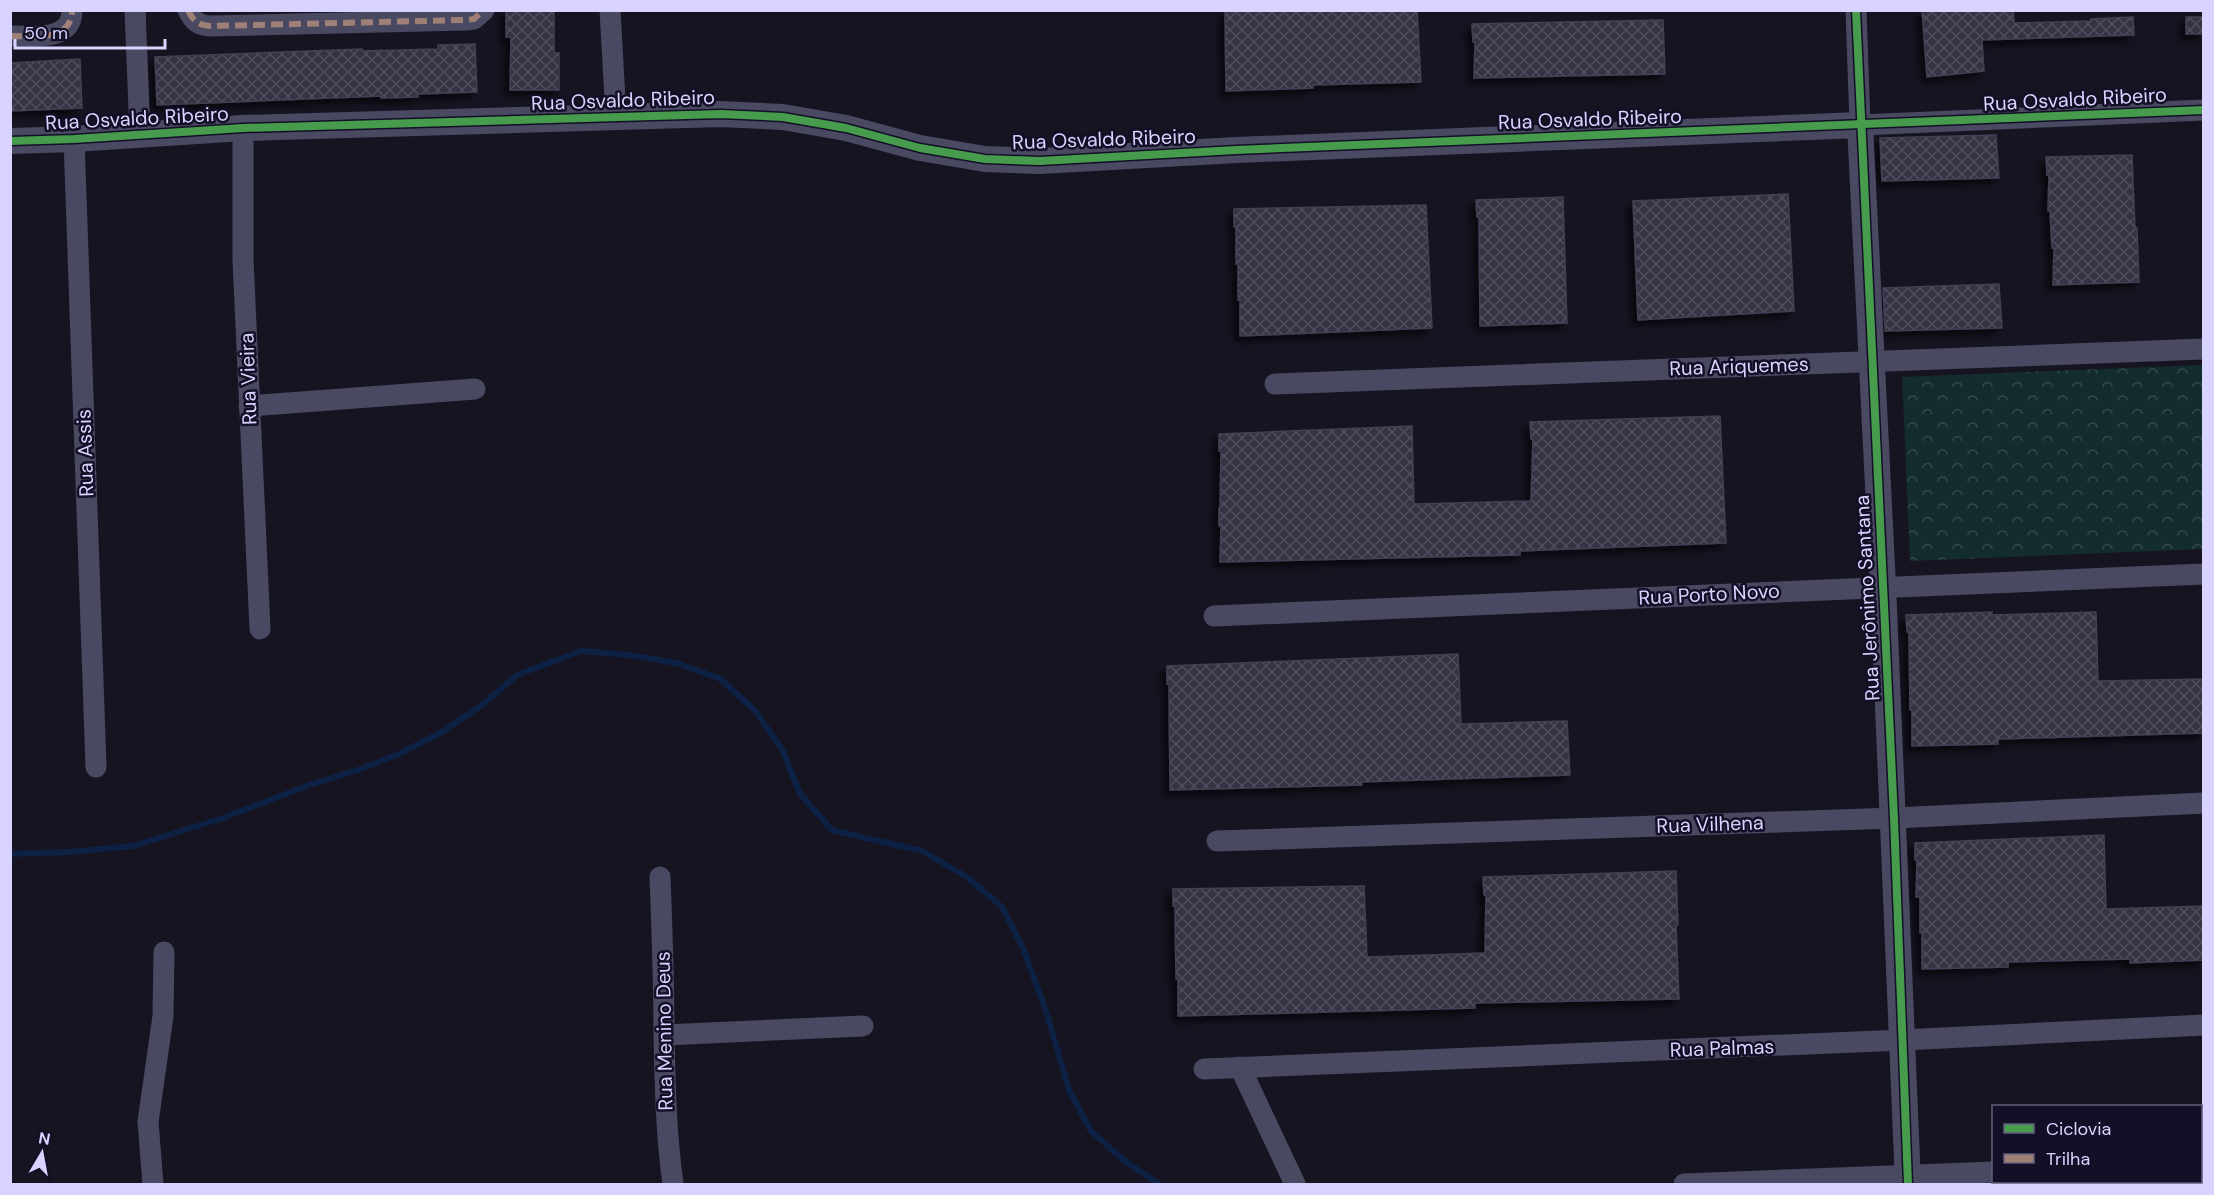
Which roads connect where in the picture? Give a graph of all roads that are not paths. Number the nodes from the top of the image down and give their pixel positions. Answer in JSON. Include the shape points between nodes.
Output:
{"nodes":[{"id":1,"x":72,"y":10,"type":"edge"},
{"id":2,"x":135,"y":10,"type":"edge"},
{"id":3,"x":188,"y":10,"type":"edge"},
{"id":4,"x":484,"y":10,"type":"edge"},
{"id":5,"x":610,"y":10,"type":"edge"},
{"id":6,"x":1856,"y":10,"type":"edge"},
{"id":7,"x":10,"y":36,"type":"edge"},
{"id":8,"x":2204,"y":110,"type":"edge"},
{"id":9,"x":616,"y":117,"type":"junction"},
{"id":10,"x":1860,"y":125,"type":"junction"},
{"id":11,"x":243,"y":128,"type":"junction"},
{"id":12,"x":140,"y":134,"type":"junction"},
{"id":13,"x":74,"y":139,"type":"junction"},
{"id":14,"x":10,"y":141,"type":"edge"},
{"id":15,"x":2204,"y":350,"type":"edge"},
{"id":16,"x":1873,"y":361,"type":"junction"},
{"id":17,"x":1275,"y":384,"type":"dead end"},
{"id":18,"x":475,"y":389,"type":"dead end"},
{"id":19,"x":249,"y":405,"type":"junction"},
{"id":20,"x":2204,"y":574,"type":"edge"},
{"id":21,"x":1884,"y":586,"type":"junction"},
{"id":22,"x":1214,"y":616,"type":"dead end"},
{"id":23,"x":260,"y":629,"type":"dead end"},
{"id":24,"x":96,"y":767,"type":"dead end"},
{"id":25,"x":2204,"y":803,"type":"edge"},
{"id":26,"x":1894,"y":818,"type":"junction"},
{"id":27,"x":1217,"y":841,"type":"dead end"},
{"id":28,"x":660,"y":877,"type":"dead end"},
{"id":29,"x":164,"y":952,"type":"dead end"},
{"id":30,"x":2204,"y":1025,"type":"edge"},
{"id":31,"x":863,"y":1026,"type":"dead end"},
{"id":32,"x":664,"y":1035,"type":"junction"},
{"id":33,"x":1903,"y":1040,"type":"junction"},
{"id":34,"x":1240,"y":1068,"type":"junction"},
{"id":35,"x":1204,"y":1070,"type":"dead end"},
{"id":36,"x":1992,"y":1172,"type":"edge"},
{"id":37,"x":1908,"y":1180,"type":"edge"},
{"id":38,"x":153,"y":1185,"type":"edge"},
{"id":39,"x":673,"y":1185,"type":"edge"},
{"id":40,"x":1295,"y":1185,"type":"edge"},
{"id":41,"x":1684,"y":1185,"type":"edge"}],
"edges":[{"from":1,"to":7,"type":"street","via":[[69,25],[58,34]]},
{"from":2,"to":12,"type":"street"},
{"from":3,"to":4,"type":"street","via":[[200,26],[210,27],[466,20],[474,19]]},
{"from":5,"to":9,"type":"street"},
{"from":6,"to":10,"type":"street","name":"Rua Jerônimo Santana"},
{"from":8,"to":10,"type":"street","name":"Rua Osvaldo Ribeiro"},
{"from":9,"to":10,"type":"street","name":"Rua Osvaldo Ribeiro","via":[[783,117],[846,128],[920,148],[985,159],[1040,161]]},
{"from":9,"to":11,"type":"street","name":"Rua Osvaldo Ribeiro"},
{"from":10,"to":16,"type":"street","name":"Rua Jerônimo Santana"},
{"from":11,"to":12,"type":"street","name":"Rua Osvaldo Ribeiro"},
{"from":11,"to":19,"type":"street","name":"Rua Vieira"},
{"from":12,"to":13,"type":"street","name":"Rua Osvaldo Ribeiro"},
{"from":13,"to":14,"type":"street","name":"Rua Osvaldo Ribeiro"},
{"from":13,"to":24,"type":"street","name":"Rua Assis"},
{"from":15,"to":16,"type":"street","name":"Rua Ariquemes"},
{"from":16,"to":17,"type":"street","name":"Rua Ariquemes"},
{"from":16,"to":21,"type":"street","name":"Rua Jerônimo Santana"},
{"from":18,"to":19,"type":"street"},
{"from":19,"to":23,"type":"street","name":"Rua Vieira"},
{"from":20,"to":21,"type":"street","name":"Rua Porto Novo"},
{"from":21,"to":22,"type":"street","name":"Rua Porto Novo"},
{"from":21,"to":26,"type":"street","name":"Rua Jerônimo Santana"},
{"from":25,"to":26,"type":"street","name":"Rua Vilhena"},
{"from":26,"to":27,"type":"street","name":"Rua Vilhena"},
{"from":26,"to":33,"type":"street","name":"Rua Jerônimo Santana"},
{"from":28,"to":32,"type":"street","name":"Rua Menino Deus"},
{"from":29,"to":38,"type":"street","via":[[164,1016],[148,1122]]},
{"from":30,"to":33,"type":"street","name":"Rua Palmas"},
{"from":31,"to":32,"type":"street"},
{"from":32,"to":39,"type":"street","name":"Rua Menino Deus"},
{"from":33,"to":34,"type":"street","name":"Rua Palmas"},
{"from":33,"to":37,"type":"street","name":"Rua Jerônimo Santana"},
{"from":34,"to":35,"type":"street","name":"Rua Palmas"},
{"from":34,"to":40,"type":"street"},
{"from":36,"to":37,"type":"street"},
{"from":37,"to":41,"type":"street"}]}
